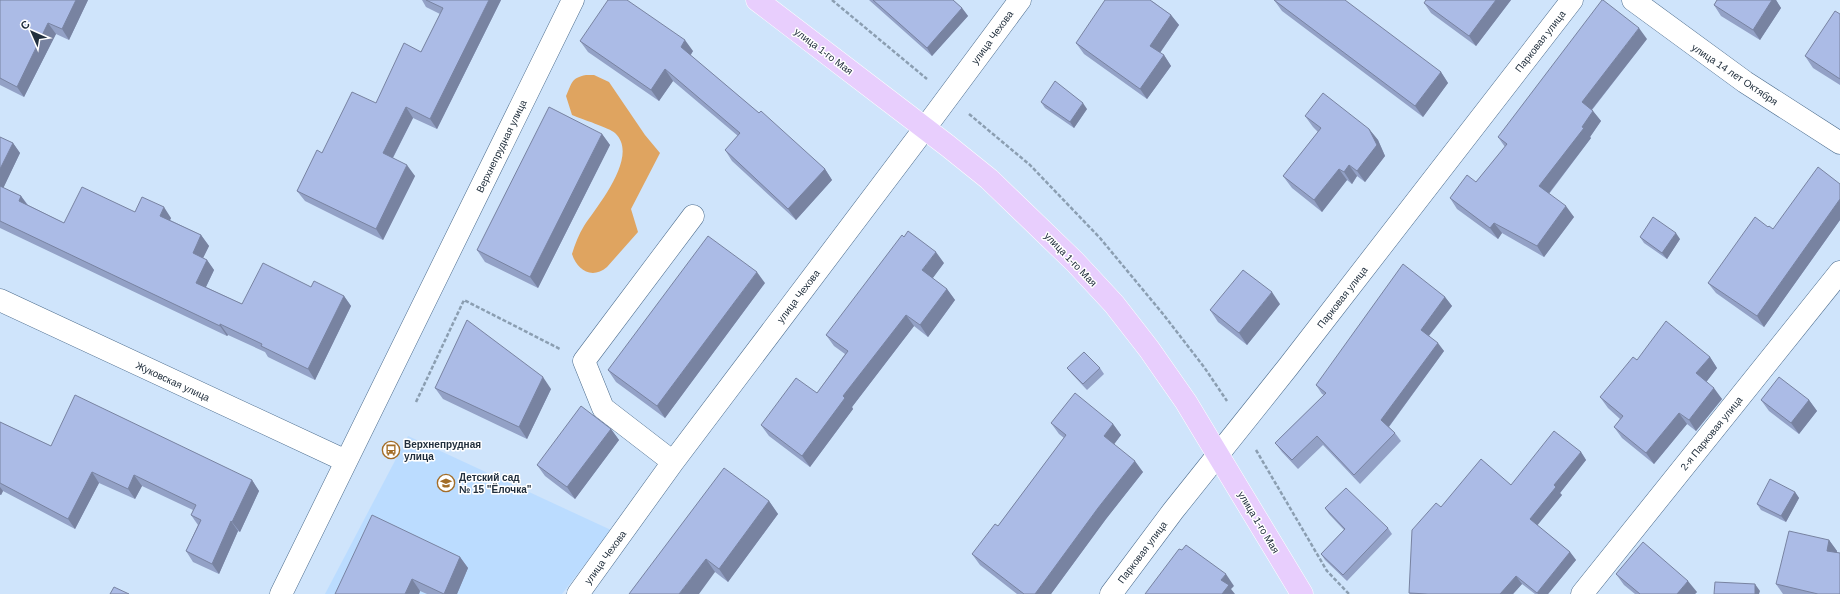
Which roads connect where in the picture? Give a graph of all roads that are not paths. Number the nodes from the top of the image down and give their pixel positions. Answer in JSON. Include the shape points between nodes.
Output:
{"nodes":[{"id":1,"x":573,"y":0,"type":"edge"},
{"id":2,"x":757,"y":0,"type":"edge"},
{"id":3,"x":1020,"y":0,"type":"edge"},
{"id":4,"x":1572,"y":0,"type":"edge"},
{"id":5,"x":1633,"y":0,"type":"edge"},
{"id":6,"x":925,"y":128,"type":"junction"},
{"id":7,"x":1840,"y":143,"type":"edge"},
{"id":8,"x":693,"y":216,"type":"dead end"},
{"id":9,"x":1840,"y":272,"type":"edge"},
{"id":10,"x":0,"y":300,"type":"edge"},
{"id":11,"x":1218,"y":454,"type":"junction"},
{"id":12,"x":346,"y":461,"type":"junction"},
{"id":13,"x":673,"y":462,"type":"junction"},
{"id":14,"x":281,"y":594,"type":"edge"},
{"id":15,"x":578,"y":594,"type":"edge"},
{"id":16,"x":1111,"y":594,"type":"edge"},
{"id":17,"x":1302,"y":594,"type":"edge"},
{"id":18,"x":1582,"y":594,"type":"edge"}],
"edges":[{"from":1,"to":12,"type":"street","name":"Верхнепрудная улица"},
{"from":2,"to":6,"type":"main road","name":"улица 1-го Мая"},
{"from":3,"to":6,"type":"street","name":"улица Чехова"},
{"from":4,"to":11,"type":"street","name":"Парковая улица"},
{"from":5,"to":7,"type":"street","name":"улица 14 лет Октября","via":[[1745,82]]},
{"from":6,"to":11,"type":"main road","name":"улица 1-го Мая","via":[[1029,216],[1114,304],[1186,402]]},
{"from":6,"to":13,"type":"street","name":"улица Чехова"},
{"from":8,"to":13,"type":"street","via":[[584,361],[603,408]]},
{"from":9,"to":18,"type":"street","name":"2-я Парковая улица"},
{"from":10,"to":12,"type":"street","name":"Жуковская улица"},
{"from":11,"to":16,"type":"street","name":"Парковая улица"},
{"from":11,"to":17,"type":"main road","name":"улица 1-го Мая"},
{"from":12,"to":14,"type":"street","name":"Верхнепрудная улица"},
{"from":13,"to":15,"type":"street","name":"улица Чехова"}]}
